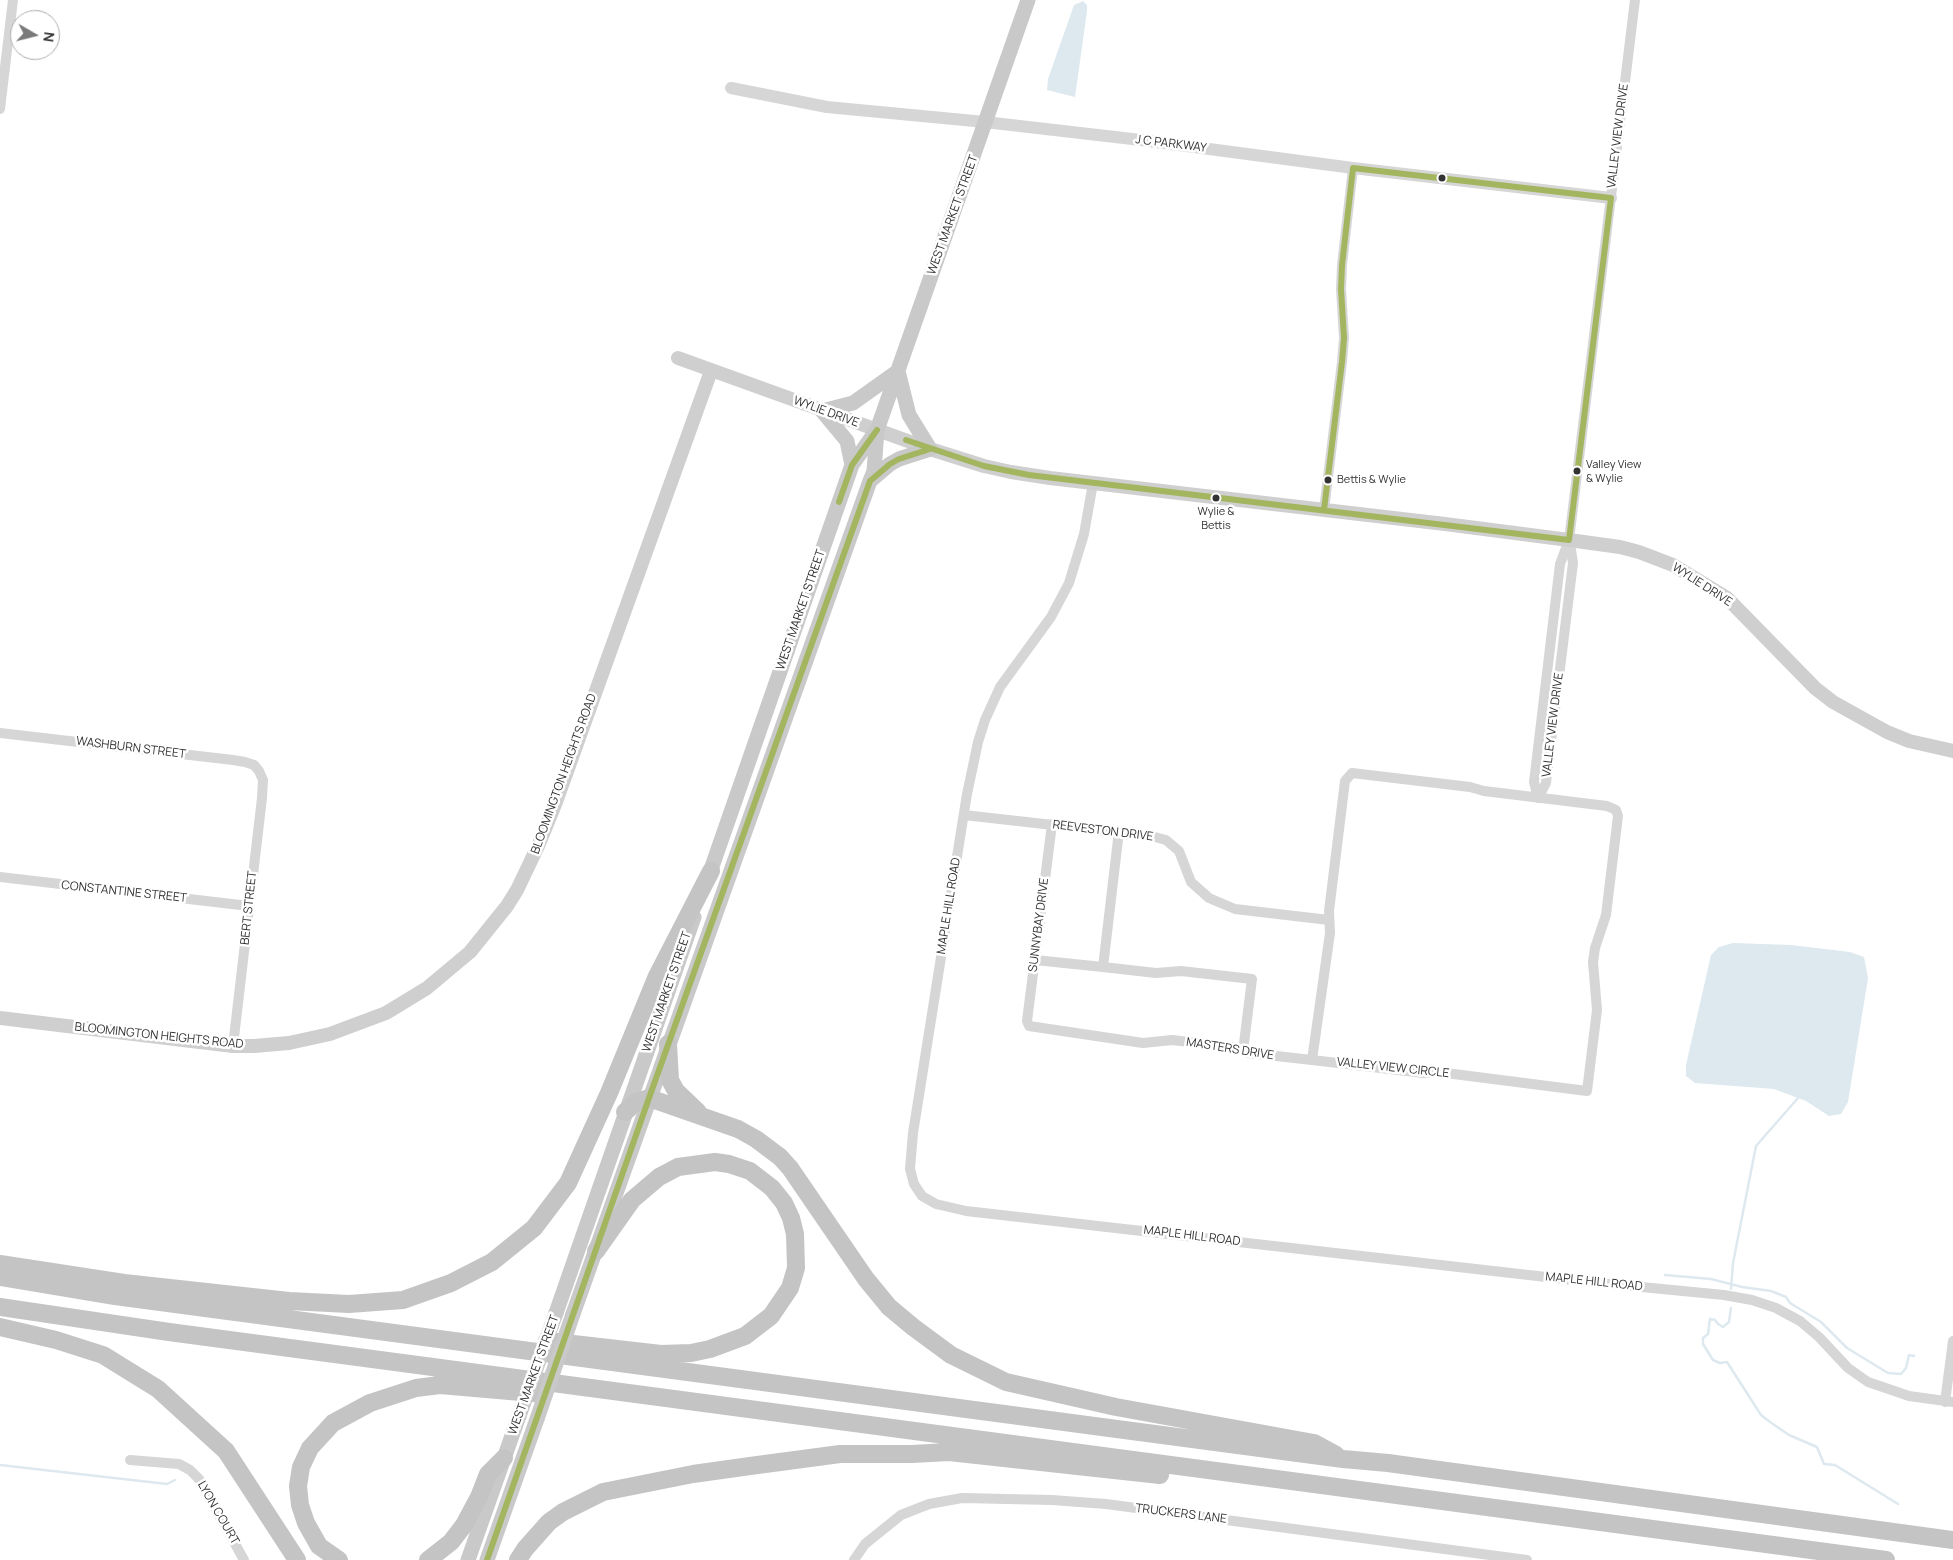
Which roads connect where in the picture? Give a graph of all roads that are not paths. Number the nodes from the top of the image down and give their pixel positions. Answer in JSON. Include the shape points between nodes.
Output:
{"nodes":[{"id":1,"x":13,"y":0,"type":"edge"},
{"id":2,"x":1028,"y":0,"type":"edge"},
{"id":3,"x":1635,"y":0,"type":"edge"},
{"id":4,"x":731,"y":88,"type":"dead end"},
{"id":5,"x":0,"y":109,"type":"edge"},
{"id":6,"x":985,"y":122,"type":"junction"},
{"id":7,"x":1353,"y":168,"type":"junction"},
{"id":8,"x":1611,"y":198,"type":"junction"},
{"id":9,"x":678,"y":358,"type":"dead end"},
{"id":10,"x":711,"y":371,"type":"junction"},
{"id":11,"x":898,"y":371,"type":"junction"},
{"id":12,"x":822,"y":411,"type":"junction"},
{"id":13,"x":877,"y":430,"type":"junction"},
{"id":14,"x":930,"y":449,"type":"junction"},
{"id":15,"x":852,"y":465,"type":"junction"},
{"id":16,"x":870,"y":481,"type":"junction"},
{"id":17,"x":1092,"y":483,"type":"junction"},
{"id":18,"x":1324,"y":510,"type":"junction"},
{"id":19,"x":1569,"y":540,"type":"junction"},
{"id":20,"x":0,"y":733,"type":"edge"},
{"id":21,"x":1953,"y":751,"type":"edge"},
{"id":22,"x":259,"y":770,"type":"joint"},
{"id":23,"x":1538,"y":798,"type":"junction"},
{"id":24,"x":964,"y":815,"type":"junction"},
{"id":25,"x":1052,"y":824,"type":"junction"},
{"id":26,"x":1119,"y":831,"type":"junction"},
{"id":27,"x":711,"y":871,"type":"junction"},
{"id":28,"x":0,"y":878,"type":"edge"},
{"id":29,"x":249,"y":906,"type":"junction"},
{"id":30,"x":1329,"y":920,"type":"junction"},
{"id":31,"x":1035,"y":960,"type":"junction"},
{"id":32,"x":1103,"y":967,"type":"junction"},
{"id":33,"x":0,"y":1018,"type":"edge"},
{"id":34,"x":1029,"y":1026,"type":"joint"},
{"id":35,"x":668,"y":1044,"type":"junction"},
{"id":36,"x":233,"y":1046,"type":"junction"},
{"id":37,"x":1243,"y":1050,"type":"junction"},
{"id":38,"x":1312,"y":1060,"type":"junction"},
{"id":39,"x":649,"y":1098,"type":"junction"},
{"id":40,"x":625,"y":1112,"type":"junction"},
{"id":41,"x":702,"y":1116,"type":"junction"},
{"id":42,"x":596,"y":1251,"type":"junction"},
{"id":43,"x":0,"y":1264,"type":"edge"},
{"id":44,"x":0,"y":1277,"type":"edge"},
{"id":45,"x":0,"y":1307,"type":"edge"},
{"id":46,"x":0,"y":1327,"type":"edge"},
{"id":47,"x":1953,"y":1341,"type":"edge"},
{"id":48,"x":474,"y":1343,"type":"junction"},
{"id":49,"x":596,"y":1388,"type":"junction"},
{"id":50,"x":1949,"y":1402,"type":"edge"},
{"id":51,"x":504,"y":1458,"type":"junction"},
{"id":52,"x":1343,"y":1459,"type":"junction"},
{"id":53,"x":130,"y":1460,"type":"dead end"},
{"id":54,"x":1230,"y":1473,"type":"junction"},
{"id":55,"x":1953,"y":1540,"type":"edge"},
{"id":56,"x":244,"y":1560,"type":"edge"},
{"id":57,"x":297,"y":1560,"type":"edge"},
{"id":58,"x":339,"y":1560,"type":"edge"},
{"id":59,"x":428,"y":1560,"type":"edge"},
{"id":60,"x":468,"y":1560,"type":"edge"},
{"id":61,"x":487,"y":1560,"type":"edge"},
{"id":62,"x":518,"y":1560,"type":"edge"},
{"id":63,"x":854,"y":1560,"type":"edge"},
{"id":64,"x":1527,"y":1560,"type":"edge"},
{"id":65,"x":1886,"y":1560,"type":"edge"}],
"edges":[{"from":1,"to":5,"type":"street"},
{"from":2,"to":6,"type":"main road","name":"WEST MARKET STREET"},
{"from":3,"to":8,"type":"street","name":"VALLEY VIEW DRIVE"},
{"from":4,"to":6,"type":"street","name":"J C PARKWAY","via":[[826,107]]},
{"from":6,"to":7,"type":"street","name":"J C PARKWAY"},
{"from":6,"to":11,"type":"main road","name":"WEST MARKET STREET"},
{"from":7,"to":8,"type":"street","name":"J C PARKWAY"},
{"from":7,"to":18,"type":"street","via":[[1342,265],[1343,357]]},
{"from":8,"to":19,"type":"street","name":"VALLEY VIEW DRIVE"},
{"from":9,"to":10,"type":"main road","name":"WYLIE DRIVE"},
{"from":10,"to":12,"type":"main road","name":"WYLIE DRIVE"},
{"from":10,"to":36,"type":"main road","name":"BLOOMINGTON HEIGHTS ROAD","via":[[556,802],[531,864],[507,906],[470,952],[452,968],[386,1013],[307,1040]]},
{"from":11,"to":12,"type":"main road","via":[[853,403]]},
{"from":11,"to":13,"type":"main road","name":"WEST MARKET STREET"},
{"from":11,"to":14,"type":"main road","via":[[909,415]]},
{"from":12,"to":13,"type":"main road","name":"WYLIE DRIVE"},
{"from":12,"to":15,"type":"main road","via":[[848,441]]},
{"from":13,"to":14,"type":"main road","name":"WYLIE DRIVE"},
{"from":13,"to":15,"type":"main road","name":"WEST MARKET STREET"},
{"from":13,"to":16,"type":"main road","name":"WEST MARKET STREET","via":[[874,471]]},
{"from":14,"to":16,"type":"main road","via":[[899,459]]},
{"from":14,"to":17,"type":"main road","name":"WYLIE DRIVE","via":[[1011,472]]},
{"from":15,"to":27,"type":"main road","name":"WEST MARKET STREET"},
{"from":16,"to":35,"type":"main road","name":"WEST MARKET STREET"},
{"from":17,"to":18,"type":"main road","name":"WYLIE DRIVE"},
{"from":17,"to":24,"type":"street","name":"MAPLE HILL ROAD","via":[[1082,543],[1062,598],[1000,687],[985,720]]},
{"from":18,"to":19,"type":"main road","name":"WYLIE DRIVE"},
{"from":19,"to":21,"type":"main road","name":"WYLIE DRIVE","via":[[1620,547],[1673,565],[1738,608],[1809,682],[1833,702],[1909,741]]},
{"from":19,"to":23,"type":"street","name":"VALLEY VIEW DRIVE","via":[[1560,564],[1534,782]]},
{"from":20,"to":22,"type":"street","name":"WASHBURN STREET","via":[[233,760]]},
{"from":22,"to":29,"type":"street","name":"BERT STREET","via":[[263,780],[262,798]]},
{"from":23,"to":30,"type":"street","name":"VALLEY VIEW CIRCLE","via":[[1352,774],[1344,781]]},
{"from":23,"to":38,"type":"street","name":"VALLEY VIEW CIRCLE","via":[[1607,806],[1616,810],[1618,816],[1606,915],[1593,962],[1597,1010],[1587,1091]]},
{"from":24,"to":25,"type":"street","name":"REEVESTON DRIVE"},
{"from":24,"to":50,"type":"street","name":"MAPLE HILL ROAD","via":[[910,1158],[914,1184],[930,1201],[966,1211],[1752,1300],[1776,1308],[1800,1322],[1848,1368],[1868,1382],[1902,1395]]},
{"from":25,"to":26,"type":"street","name":"REEVESTON DRIVE"},
{"from":25,"to":31,"type":"street","name":"SUNNYBAY DRIVE"},
{"from":26,"to":30,"type":"street","name":"REEVESTON DRIVE","via":[[1166,840],[1179,851],[1191,882],[1209,898],[1235,909]]},
{"from":26,"to":32,"type":"street"},
{"from":27,"to":40,"type":"main road","name":"WEST MARKET STREET"},
{"from":27,"to":43,"type":"highway","via":[[657,976],[568,1183],[534,1228],[492,1262],[450,1283],[403,1300],[349,1304],[289,1301],[124,1283]]},
{"from":28,"to":29,"type":"street","name":"CONSTANTINE STREET"},
{"from":29,"to":36,"type":"street","name":"BERT STREET"},
{"from":30,"to":38,"type":"street","name":"VALLEY VIEW CIRCLE","via":[[1328,951]]},
{"from":31,"to":32,"type":"street"},
{"from":31,"to":34,"type":"street","name":"SUNNYBAY DRIVE"},
{"from":32,"to":37,"type":"street","via":[[1252,979]]},
{"from":33,"to":36,"type":"main road","name":"BLOOMINGTON HEIGHTS ROAD"},
{"from":34,"to":37,"type":"street","name":"MASTERS DRIVE","via":[[1143,1043],[1172,1040]]},
{"from":35,"to":39,"type":"main road","name":"WEST MARKET STREET"},
{"from":35,"to":41,"type":"highway","via":[[670,1080],[676,1091]]},
{"from":37,"to":38,"type":"street","name":"MASTERS DRIVE"},
{"from":39,"to":40,"type":"highway","via":[[636,1102]]},
{"from":39,"to":41,"type":"highway"},
{"from":39,"to":42,"type":"main road","name":"WEST MARKET STREET"},
{"from":40,"to":51,"type":"main road","name":"WEST MARKET STREET","bridge":true},
{"from":41,"to":52,"type":"highway","via":[[738,1129],[780,1157],[889,1307],[951,1355],[1021,1386],[1314,1443]]},
{"from":42,"to":48,"type":"highway","via":[[632,1200],[659,1177],[678,1167],[715,1162],[750,1171],[772,1188],[784,1203],[795,1234],[796,1268],[787,1293],[771,1316],[745,1336],[710,1349],[661,1354],[527,1339]]},
{"from":42,"to":61,"type":"main road","name":"WEST MARKET STREET","bridge":true},
{"from":44,"to":48,"type":"highway","via":[[115,1296]]},
{"from":45,"to":49,"type":"highway"},
{"from":46,"to":57,"type":"highway","via":[[103,1355],[158,1389],[226,1451]]},
{"from":47,"to":50,"type":"street"},
{"from":48,"to":52,"type":"highway"},
{"from":49,"to":54,"type":"highway"},
{"from":49,"to":58,"type":"highway","via":[[560,1395],[440,1385],[416,1388],[370,1403],[333,1423],[310,1448],[298,1486],[306,1523],[319,1546]]},
{"from":51,"to":59,"type":"highway","via":[[488,1474],[464,1525]]},
{"from":51,"to":60,"type":"main road","name":"WEST MARKET STREET"},
{"from":52,"to":55,"type":"highway"},
{"from":53,"to":56,"type":"street","name":"LYON COURT","via":[[179,1464],[190,1470],[199,1479]]},
{"from":54,"to":62,"type":"highway","via":[[1155,1475],[965,1453],[840,1454],[692,1474],[603,1492],[549,1522]]},
{"from":54,"to":65,"type":"highway"},
{"from":63,"to":64,"type":"street","name":"TRUCKERS LANE","via":[[865,1544],[902,1514],[929,1504],[962,1498],[1106,1504]]}]}
